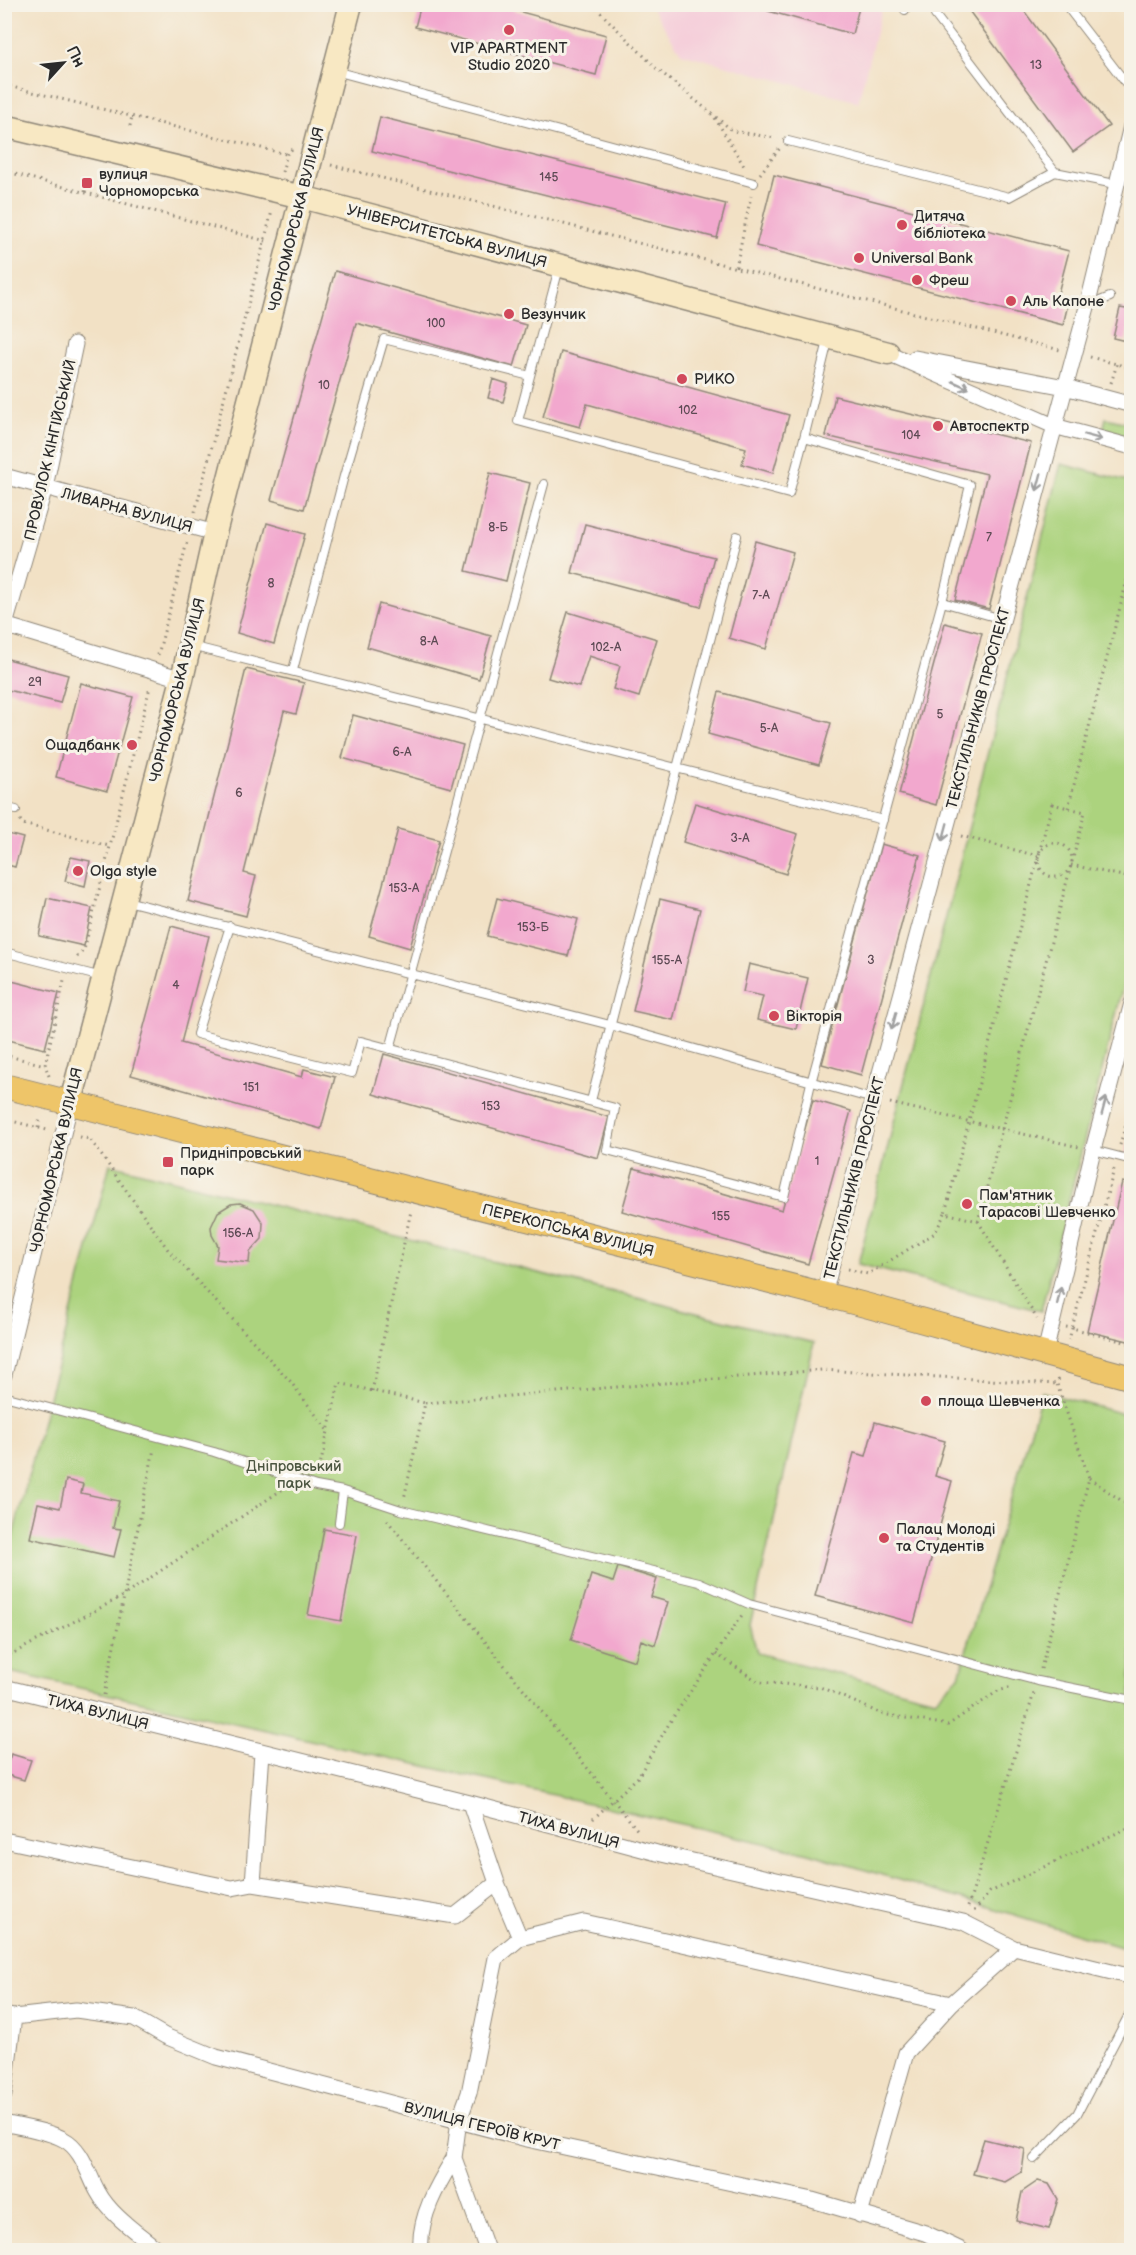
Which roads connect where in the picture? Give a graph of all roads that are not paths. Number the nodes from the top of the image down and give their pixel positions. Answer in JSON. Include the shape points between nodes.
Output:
{"nodes":[{"id":1,"x":351,"y":4,"type":"edge"},
{"id":2,"x":1065,"y":4,"type":"edge"},
{"id":3,"x":935,"y":15,"type":"dead end"},
{"id":4,"x":333,"y":71,"type":"junction"},
{"id":5,"x":1131,"y":91,"type":"edge"},
{"id":6,"x":1131,"y":122,"type":"edge"},
{"id":7,"x":4,"y":126,"type":"edge"},
{"id":8,"x":788,"y":141,"type":"road end"},
{"id":9,"x":1126,"y":161,"type":"edge"},
{"id":10,"x":1055,"y":172,"type":"junction"},
{"id":11,"x":754,"y":183,"type":"road end"},
{"id":12,"x":1115,"y":184,"type":"junction"},
{"id":13,"x":302,"y":197,"type":"junction"},
{"id":14,"x":560,"y":266,"type":"junction"},
{"id":15,"x":1110,"y":297,"type":"dead end"},
{"id":16,"x":1087,"y":307,"type":"junction"},
{"id":17,"x":829,"y":338,"type":"junction"},
{"id":18,"x":75,"y":344,"type":"dead end"},
{"id":19,"x":888,"y":353,"type":"junction"},
{"id":20,"x":530,"y":376,"type":"junction"},
{"id":21,"x":1065,"y":387,"type":"junction"},
{"id":22,"x":1131,"y":405,"type":"edge"},
{"id":23,"x":1054,"y":426,"type":"junction"},
{"id":24,"x":804,"y":438,"type":"junction"},
{"id":25,"x":1131,"y":447,"type":"edge"},
{"id":26,"x":4,"y":476,"type":"edge"},
{"id":27,"x":544,"y":484,"type":"dead end"},
{"id":28,"x":45,"y":487,"type":"junction"},
{"id":29,"x":215,"y":533,"type":"junction"},
{"id":30,"x":737,"y":536,"type":"dead end"},
{"id":31,"x":942,"y":602,"type":"junction"},
{"id":32,"x":1002,"y":619,"type":"junction"},
{"id":33,"x":5,"y":625,"type":"edge"},
{"id":34,"x":190,"y":645,"type":"junction"},
{"id":35,"x":293,"y":670,"type":"junction"},
{"id":36,"x":182,"y":679,"type":"junction"},
{"id":37,"x":480,"y":718,"type":"junction"},
{"id":38,"x":677,"y":769,"type":"junction"},
{"id":39,"x":4,"y":807,"type":"edge"},
{"id":40,"x":15,"y":810,"type":"road end"},
{"id":41,"x":883,"y":820,"type":"junction"},
{"id":42,"x":123,"y":900,"type":"junction"},
{"id":43,"x":230,"y":926,"type":"junction"},
{"id":44,"x":4,"y":952,"type":"edge"},
{"id":45,"x":411,"y":973,"type":"junction"},
{"id":46,"x":102,"y":977,"type":"junction"},
{"id":47,"x":1131,"y":1003,"type":"edge"},
{"id":48,"x":610,"y":1025,"type":"junction"},
{"id":49,"x":390,"y":1049,"type":"junction"},
{"id":50,"x":811,"y":1083,"type":"junction"},
{"id":51,"x":4,"y":1086,"type":"edge"},
{"id":52,"x":873,"y":1099,"type":"junction"},
{"id":53,"x":591,"y":1101,"type":"junction"},
{"id":54,"x":70,"y":1105,"type":"junction"},
{"id":55,"x":1093,"y":1150,"type":"junction"},
{"id":56,"x":1131,"y":1160,"type":"edge"},
{"id":57,"x":824,"y":1294,"type":"junction"},
{"id":58,"x":1045,"y":1353,"type":"junction"},
{"id":59,"x":4,"y":1375,"type":"edge"},
{"id":60,"x":1131,"y":1378,"type":"edge"},
{"id":61,"x":4,"y":1396,"type":"edge"},
{"id":62,"x":343,"y":1491,"type":"junction"},
{"id":63,"x":339,"y":1523,"type":"dead end"},
{"id":64,"x":4,"y":1688,"type":"edge"},
{"id":65,"x":1131,"y":1700,"type":"edge"},
{"id":66,"x":262,"y":1752,"type":"junction"},
{"id":67,"x":470,"y":1803,"type":"junction"},
{"id":68,"x":4,"y":1840,"type":"edge"},
{"id":69,"x":497,"y":1883,"type":"junction"},
{"id":70,"x":253,"y":1884,"type":"junction"},
{"id":71,"x":520,"y":1938,"type":"junction"},
{"id":72,"x":1014,"y":1948,"type":"junction"},
{"id":73,"x":1131,"y":1977,"type":"edge"},
{"id":74,"x":951,"y":2004,"type":"junction"},
{"id":75,"x":1131,"y":2009,"type":"edge"},
{"id":76,"x":10,"y":2016,"type":"edge"},
{"id":77,"x":4,"y":2095,"type":"edge"},
{"id":78,"x":459,"y":2120,"type":"junction"},
{"id":79,"x":4,"y":2123,"type":"edge"},
{"id":80,"x":454,"y":2158,"type":"junction"},
{"id":81,"x":1034,"y":2158,"type":"dead end"},
{"id":82,"x":860,"y":2216,"type":"junction"},
{"id":83,"x":158,"y":2250,"type":"edge"},
{"id":84,"x":421,"y":2250,"type":"edge"},
{"id":85,"x":487,"y":2250,"type":"edge"},
{"id":86,"x":961,"y":2250,"type":"edge"}],
"edges":[{"from":1,"to":4,"type":"street","name":"ЧОРНОМОРСЬКА ВУЛИЦЯ"},
{"from":2,"to":5,"type":"lane"},
{"from":3,"to":10,"type":"lane"},
{"from":4,"to":11,"type":"lane"},
{"from":4,"to":13,"type":"street","name":"ЧОРНОМОРСЬКА ВУЛИЦЯ"},
{"from":6,"to":9,"type":"street","name":"ТЕКСТИЛЬНИКІВ ПРОСПЕКТ"},
{"from":7,"to":13,"type":"street","name":"УНІВЕРСИТЕТСЬКА ВУЛИЦЯ"},
{"from":8,"to":10,"type":"lane","via":[[1009,198]]},
{"from":9,"to":12,"type":"street","name":"ТЕКСТИЛЬНИКІВ ПРОСПЕКТ"},
{"from":10,"to":12,"type":"lane"},
{"from":12,"to":16,"type":"street","name":"ТЕКСТИЛЬНИКІВ ПРОСПЕКТ"},
{"from":13,"to":14,"type":"street","name":"УНІВЕРСИТЕТСЬКА ВУЛИЦЯ"},
{"from":13,"to":29,"type":"street","name":"ЧОРНОМОРСЬКА ВУЛИЦЯ"},
{"from":14,"to":17,"type":"street","name":"УНІВЕРСИТЕТСЬКА ВУЛИЦЯ"},
{"from":14,"to":20,"type":"lane"},
{"from":15,"to":16,"type":"lane"},
{"from":16,"to":21,"type":"street","name":"ТЕКСТИЛЬНИКІВ ПРОСПЕКТ"},
{"from":17,"to":19,"type":"street","name":"УНІВЕРСИТЕТСЬКА ВУЛИЦЯ"},
{"from":17,"to":24,"type":"lane"},
{"from":18,"to":28,"type":"street","name":"ПРОВУЛОК КІНГІЙСЬКИЙ"},
{"from":19,"to":21,"type":"street","name":"УНІВЕРСИТЕТСЬКА ВУЛИЦЯ"},
{"from":19,"to":23,"type":"street","name":"УНІВЕРСИТЕТСЬКА ВУЛИЦЯ","one_way":true},
{"from":20,"to":24,"type":"lane","via":[[518,421],[789,494]]},
{"from":20,"to":35,"type":"lane","via":[[384,339]]},
{"from":21,"to":22,"type":"street","name":"УНІВЕРСИТЕТСЬКА ВУЛИЦЯ"},
{"from":21,"to":23,"type":"street","name":"ТЕКСТИЛЬНИКІВ ПРОСПЕКТ"},
{"from":23,"to":25,"type":"street","name":"УНІВЕРСИТЕТСЬКА ВУЛИЦЯ","one_way":true},
{"from":23,"to":32,"type":"street","name":"ТЕКСТИЛЬНИКІВ ПРОСПЕКТ","one_way":true},
{"from":24,"to":31,"type":"lane","via":[[970,485]]},
{"from":26,"to":28,"type":"street","name":"ЛИВАРНА ВУЛИЦЯ"},
{"from":27,"to":37,"type":"lane"},
{"from":28,"to":29,"type":"street","name":"ЛИВАРНА ВУЛИЦЯ"},
{"from":28,"to":33,"type":"street","name":"ПРОВУЛОК КІНГІЙСЬКИЙ"},
{"from":29,"to":34,"type":"street","name":"ЧОРНОМОРСЬКА ВУЛИЦЯ"},
{"from":30,"to":38,"type":"lane"},
{"from":31,"to":32,"type":"lane"},
{"from":31,"to":41,"type":"lane"},
{"from":32,"to":52,"type":"street","name":"ТЕКСТИЛЬНИКІВ ПРОСПЕКТ","one_way":true},
{"from":33,"to":36,"type":"street","name":"ПРОВУЛОК КІНГІЙСЬКИЙ"},
{"from":34,"to":35,"type":"lane"},
{"from":34,"to":36,"type":"street","name":"ЧОРНОМОРСЬКА ВУЛИЦЯ"},
{"from":35,"to":37,"type":"lane"},
{"from":36,"to":42,"type":"street","name":"ЧОРНОМОРСЬКА ВУЛИЦЯ"},
{"from":37,"to":38,"type":"lane"},
{"from":37,"to":45,"type":"lane"},
{"from":38,"to":41,"type":"lane"},
{"from":38,"to":48,"type":"lane"},
{"from":39,"to":40,"type":"lane"},
{"from":41,"to":50,"type":"lane"},
{"from":42,"to":43,"type":"lane"},
{"from":42,"to":46,"type":"street","name":"ЧОРНОМОРСЬКА ВУЛИЦЯ"},
{"from":43,"to":45,"type":"lane"},
{"from":43,"to":49,"type":"lane","via":[[197,1034],[352,1073],[361,1041]]},
{"from":44,"to":46,"type":"lane"},
{"from":45,"to":48,"type":"lane"},
{"from":45,"to":49,"type":"lane"},
{"from":46,"to":54,"type":"street","name":"ЧОРНОМОРСЬКА ВУЛИЦЯ"},
{"from":55,"to":47,"type":"street","one_way":true},
{"from":48,"to":50,"type":"lane"},
{"from":48,"to":53,"type":"lane"},
{"from":49,"to":53,"type":"lane"},
{"from":50,"to":52,"type":"lane"},
{"from":50,"to":53,"type":"lane","via":[[784,1197],[607,1149],[615,1108]]},
{"from":51,"to":54,"type":"main road","name":"ПЕРЕКОПСЬКА ВУЛИЦЯ"},
{"from":52,"to":57,"type":"street","name":"ТЕКСТИЛЬНИКІВ ПРОСПЕКТ"},
{"from":54,"to":57,"type":"main road","name":"ПЕРЕКОПСЬКА ВУЛИЦЯ"},
{"from":54,"to":59,"type":"street","name":"ЧОРНОМОРСЬКА ВУЛИЦЯ"},
{"from":55,"to":56,"type":"lane"},
{"from":58,"to":55,"type":"street","one_way":true},
{"from":57,"to":58,"type":"main road","name":"ПЕРЕКОПСЬКА ВУЛИЦЯ"},
{"from":58,"to":60,"type":"main road","name":"ПЕРЕКОПСЬКА ВУЛИЦЯ"},
{"from":61,"to":62,"type":"lane"},
{"from":62,"to":63,"type":"lane"},
{"from":62,"to":65,"type":"lane","via":[[401,1510],[699,1582],[749,1604],[1038,1681]]},
{"from":64,"to":66,"type":"street","name":"ТИХА ВУЛИЦЯ"},
{"from":66,"to":67,"type":"street","name":"ТИХА ВУЛИЦЯ"},
{"from":66,"to":70,"type":"street"},
{"from":67,"to":69,"type":"street"},
{"from":67,"to":72,"type":"street","name":"ТИХА ВУЛИЦЯ","via":[[657,1853],[963,1922]]},
{"from":68,"to":70,"type":"street","via":[[232,1888]]},
{"from":69,"to":70,"type":"street","via":[[455,1916]]},
{"from":69,"to":71,"type":"street"},
{"from":71,"to":74,"type":"street","via":[[584,1922]]},
{"from":71,"to":78,"type":"street","via":[[496,1958],[469,2093]]},
{"from":72,"to":73,"type":"street","name":"ТИХА ВУЛИЦЯ"},
{"from":72,"to":74,"type":"street"},
{"from":74,"to":82,"type":"street","via":[[906,2054]]},
{"from":75,"to":81,"type":"lane","via":[[1077,2114]]},
{"from":76,"to":77,"type":"street"},
{"from":76,"to":78,"type":"street","name":"ВУЛИЦЯ ГЕРОЇВ КРУТ","via":[[76,2010],[134,2018],[165,2036],[216,2056]]},
{"from":78,"to":80,"type":"street"},
{"from":78,"to":82,"type":"street","name":"ВУЛИЦЯ ГЕРОЇВ КРУТ","via":[[527,2139],[812,2200]]},
{"from":79,"to":83,"type":"street","via":[[62,2138],[72,2145],[99,2194]]},
{"from":80,"to":84,"type":"street","via":[[428,2209]]},
{"from":80,"to":85,"type":"street"},
{"from":82,"to":86,"type":"street","name":"ВУЛИЦЯ ГЕРОЇВ КРУТ","via":[[925,2233]]}]}
